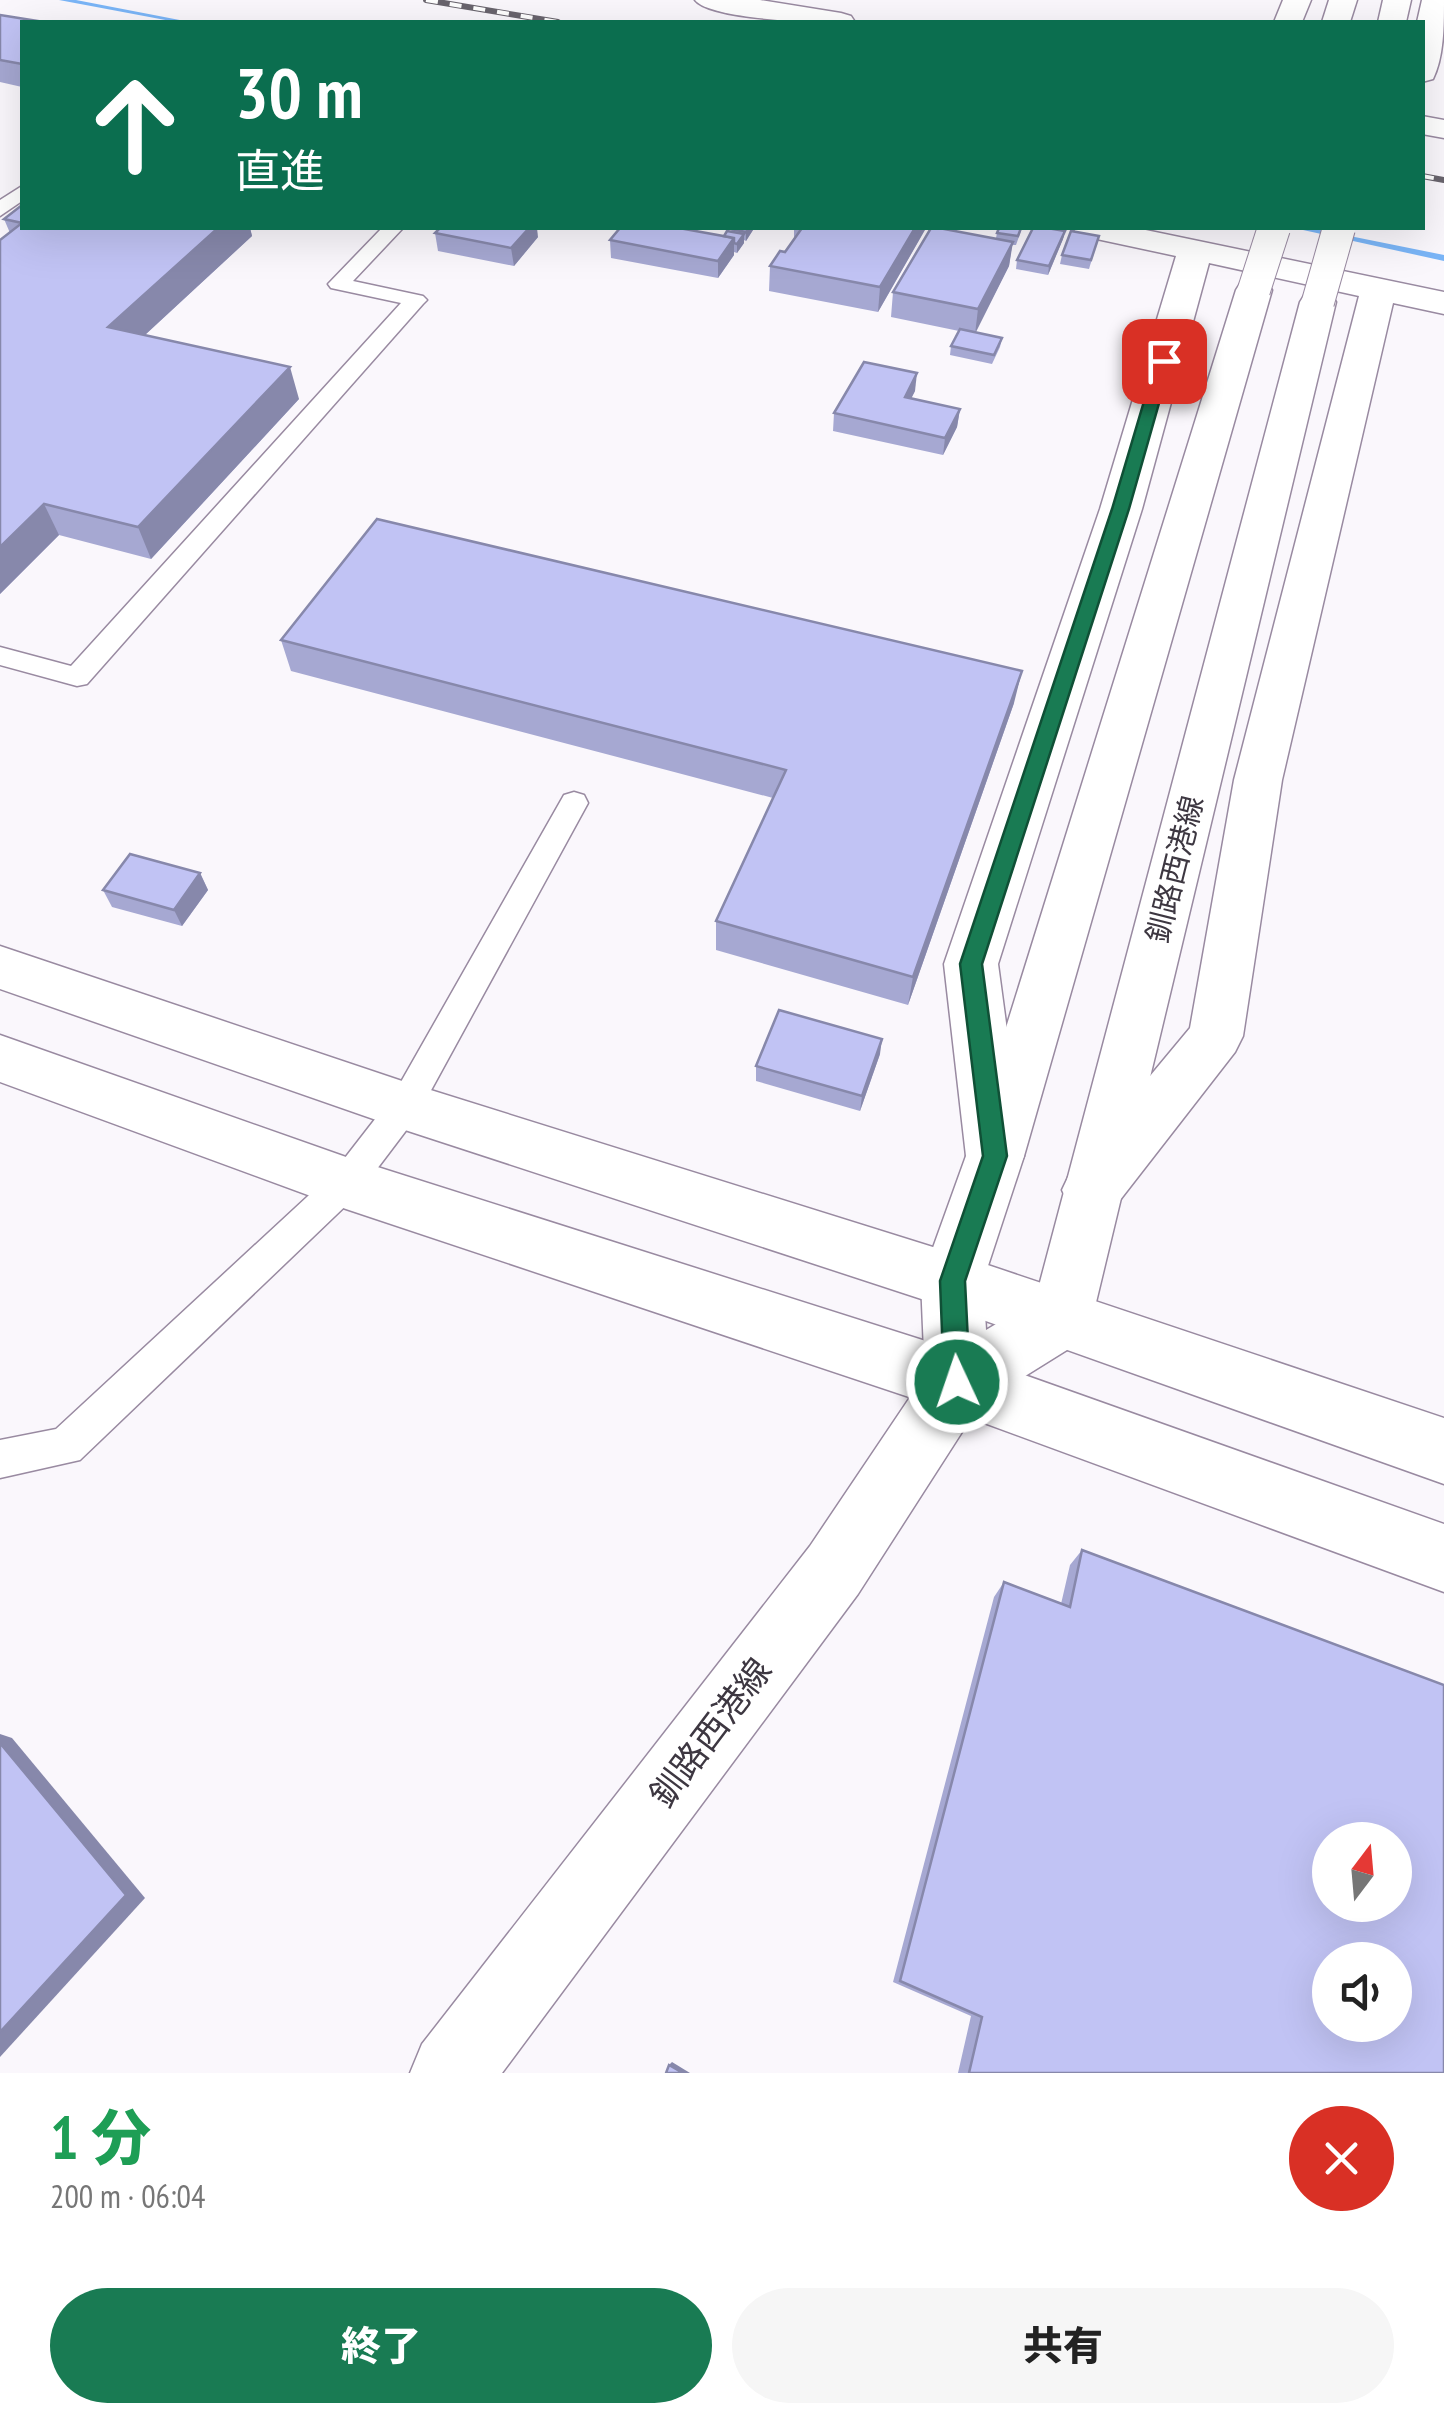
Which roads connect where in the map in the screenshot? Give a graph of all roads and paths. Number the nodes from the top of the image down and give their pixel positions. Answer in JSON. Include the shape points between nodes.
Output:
{"nodes":[{"id":1,"x":708,"y":0,"type":"edge"},
{"id":2,"x":1438,"y":4,"type":"edge"},
{"id":3,"x":828,"y":20,"type":"edge"},
{"id":4,"x":1425,"y":60,"type":"edge"},
{"id":5,"x":20,"y":194,"type":"edge"},
{"id":6,"x":0,"y":210,"type":"edge"},
{"id":7,"x":391,"y":230,"type":"edge"},
{"id":8,"x":1100,"y":230,"type":"edge"},
{"id":9,"x":1273,"y":230,"type":"edge"},
{"id":10,"x":1337,"y":230,"type":"edge"},
{"id":11,"x":1196,"y":250,"type":"junction"},
{"id":12,"x":1378,"y":288,"type":"junction"},
{"id":13,"x":1444,"y":302,"type":"edge"},
{"id":14,"x":0,"y":656,"type":"edge"},
{"id":15,"x":574,"y":803,"type":"dead end"},
{"id":16,"x":0,"y":967,"type":"edge"},
{"id":17,"x":0,"y":1058,"type":"edge"},
{"id":18,"x":405,"y":1106,"type":"junction"},
{"id":19,"x":995,"y":1156,"type":"junction"},
{"id":20,"x":346,"y":1183,"type":"junction"},
{"id":21,"x":1092,"y":1190,"type":"junction"},
{"id":22,"x":952,"y":1281,"type":"junction"},
{"id":23,"x":1061,"y":1319,"type":"junction"},
{"id":24,"x":957,"y":1382,"type":"junction"},
{"id":25,"x":1444,"y":1451,"type":"edge"},
{"id":26,"x":0,"y":1459,"type":"edge"},
{"id":27,"x":1444,"y":1558,"type":"edge"},
{"id":28,"x":451,"y":2073,"type":"edge"}],
"edges":[{"from":1,"to":3,"type":"street"},
{"from":2,"to":4,"type":"street"},
{"from":5,"to":6,"type":"lane"},
{"from":7,"to":14,"type":"lane","via":[[338,284],[416,300],[77,677]]},
{"from":8,"to":11,"type":"street"},
{"from":9,"to":19,"type":"street","bridge":true},
{"from":10,"to":21,"type":"street","name":"釧路西港線","bridge":true},
{"from":11,"to":12,"type":"street"},
{"from":11,"to":19,"type":"street","via":[[1121,509],[971,964]]},
{"from":12,"to":13,"type":"street"},
{"from":12,"to":21,"type":"street","via":[[1258,780],[1216,1036]]},
{"from":15,"to":18,"type":"lane"},
{"from":16,"to":18,"type":"street"},
{"from":17,"to":20,"type":"street"},
{"from":18,"to":20,"type":"lane"},
{"from":18,"to":22,"type":"street"},
{"from":19,"to":22,"type":"street"},
{"from":20,"to":24,"type":"street"},
{"from":20,"to":26,"type":"lane","via":[[66,1446]]},
{"from":21,"to":23,"type":"street","name":"釧路西港線"},
{"from":22,"to":23,"type":"street"},
{"from":22,"to":24,"type":"street"},
{"from":23,"to":24,"type":"street","name":"釧路西港線"},
{"from":23,"to":25,"type":"street"},
{"from":24,"to":27,"type":"street"},
{"from":24,"to":28,"type":"street","name":"釧路西港線","via":[[834,1570]]}]}
